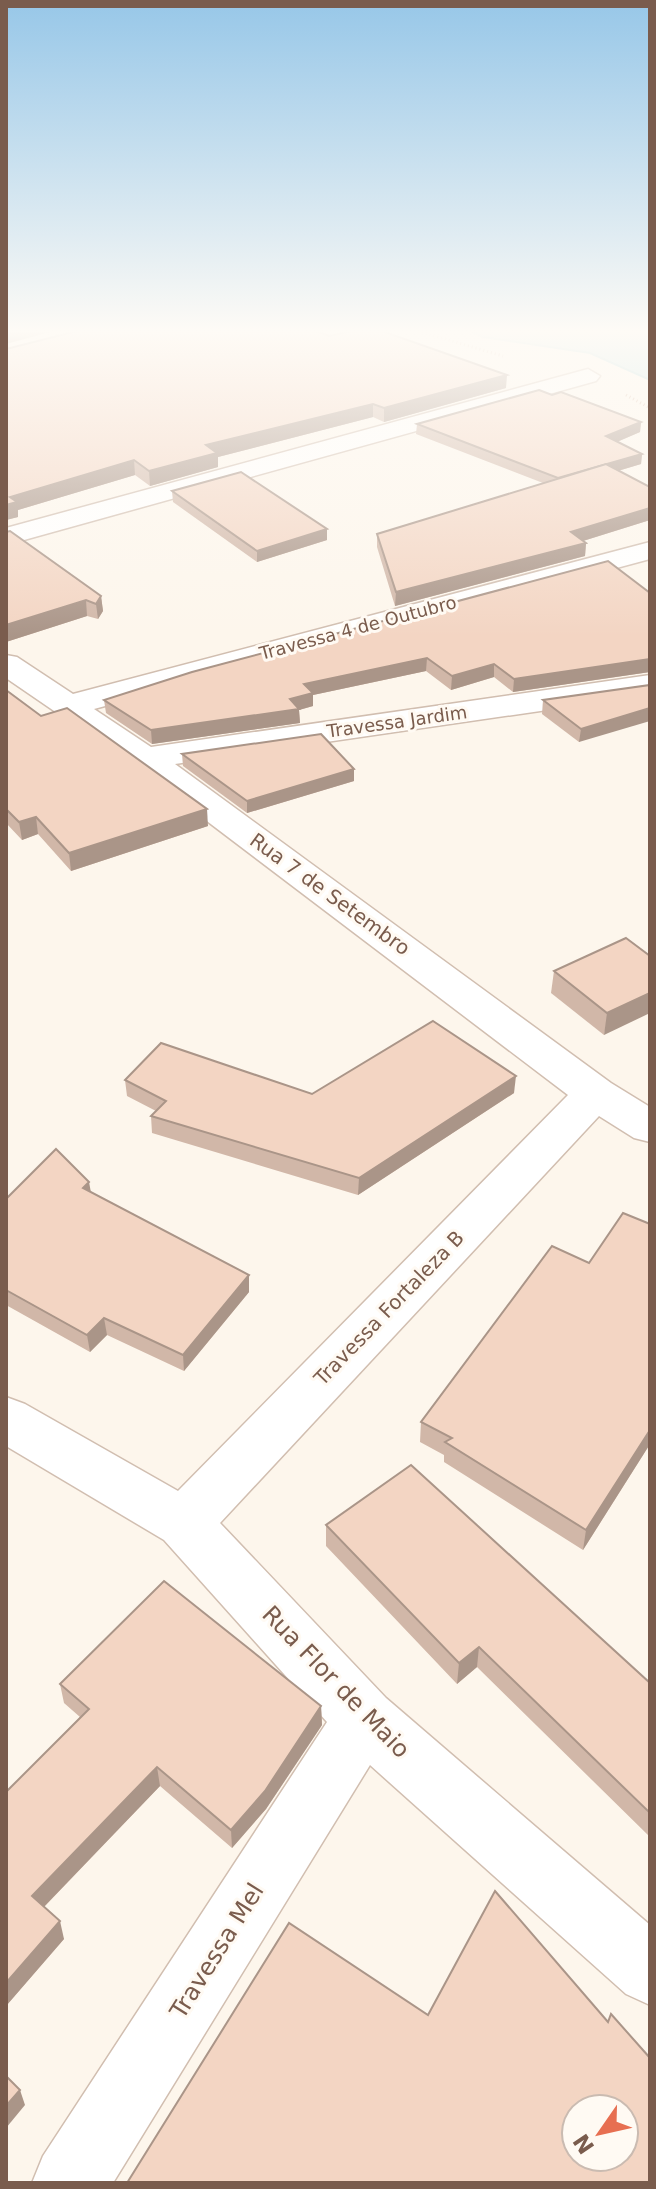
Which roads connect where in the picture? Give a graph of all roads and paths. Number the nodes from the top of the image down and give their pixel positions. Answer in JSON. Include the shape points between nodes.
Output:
{"nodes":[{"id":1,"x":381,"y":433,"type":"edge"},
{"id":2,"x":6,"y":537,"type":"edge"},
{"id":3,"x":650,"y":550,"type":"edge"},
{"id":4,"x":6,"y":664,"type":"edge"},
{"id":5,"x":650,"y":685,"type":"edge"},
{"id":6,"x":66,"y":706,"type":"junction"},
{"id":7,"x":145,"y":758,"type":"junction"},
{"id":8,"x":595,"y":1093,"type":"junction"},
{"id":9,"x":650,"y":1127,"type":"edge"},
{"id":10,"x":6,"y":1419,"type":"edge"},
{"id":11,"x":184,"y":1523,"type":"junction"},
{"id":12,"x":364,"y":1719,"type":"junction"},
{"id":13,"x":650,"y":1970,"type":"edge"},
{"id":14,"x":70,"y":2183,"type":"edge"}],
"edges":[{"from":1,"to":2,"type":"street"},
{"from":3,"to":6,"type":"street","name":"Travessa 4 de Outubro"},
{"from":4,"to":6,"type":"street","name":"Rua 7 de Setembro"},
{"from":5,"to":7,"type":"street","name":"Travessa Jardim"},
{"from":6,"to":7,"type":"street","name":"Rua 7 de Setembro"},
{"from":7,"to":8,"type":"street","name":"Rua 7 de Setembro"},
{"from":8,"to":9,"type":"street","name":"Rua 7 de Setembro"},
{"from":8,"to":11,"type":"street","name":"Travessa Fortaleza B"},
{"from":10,"to":11,"type":"street","name":"Rua Flor de Maio"},
{"from":11,"to":12,"type":"street","name":"Rua Flor de Maio"},
{"from":12,"to":13,"type":"street","name":"Rua Flor de Maio"},
{"from":12,"to":14,"type":"street","name":"Travessa Mel"}]}
